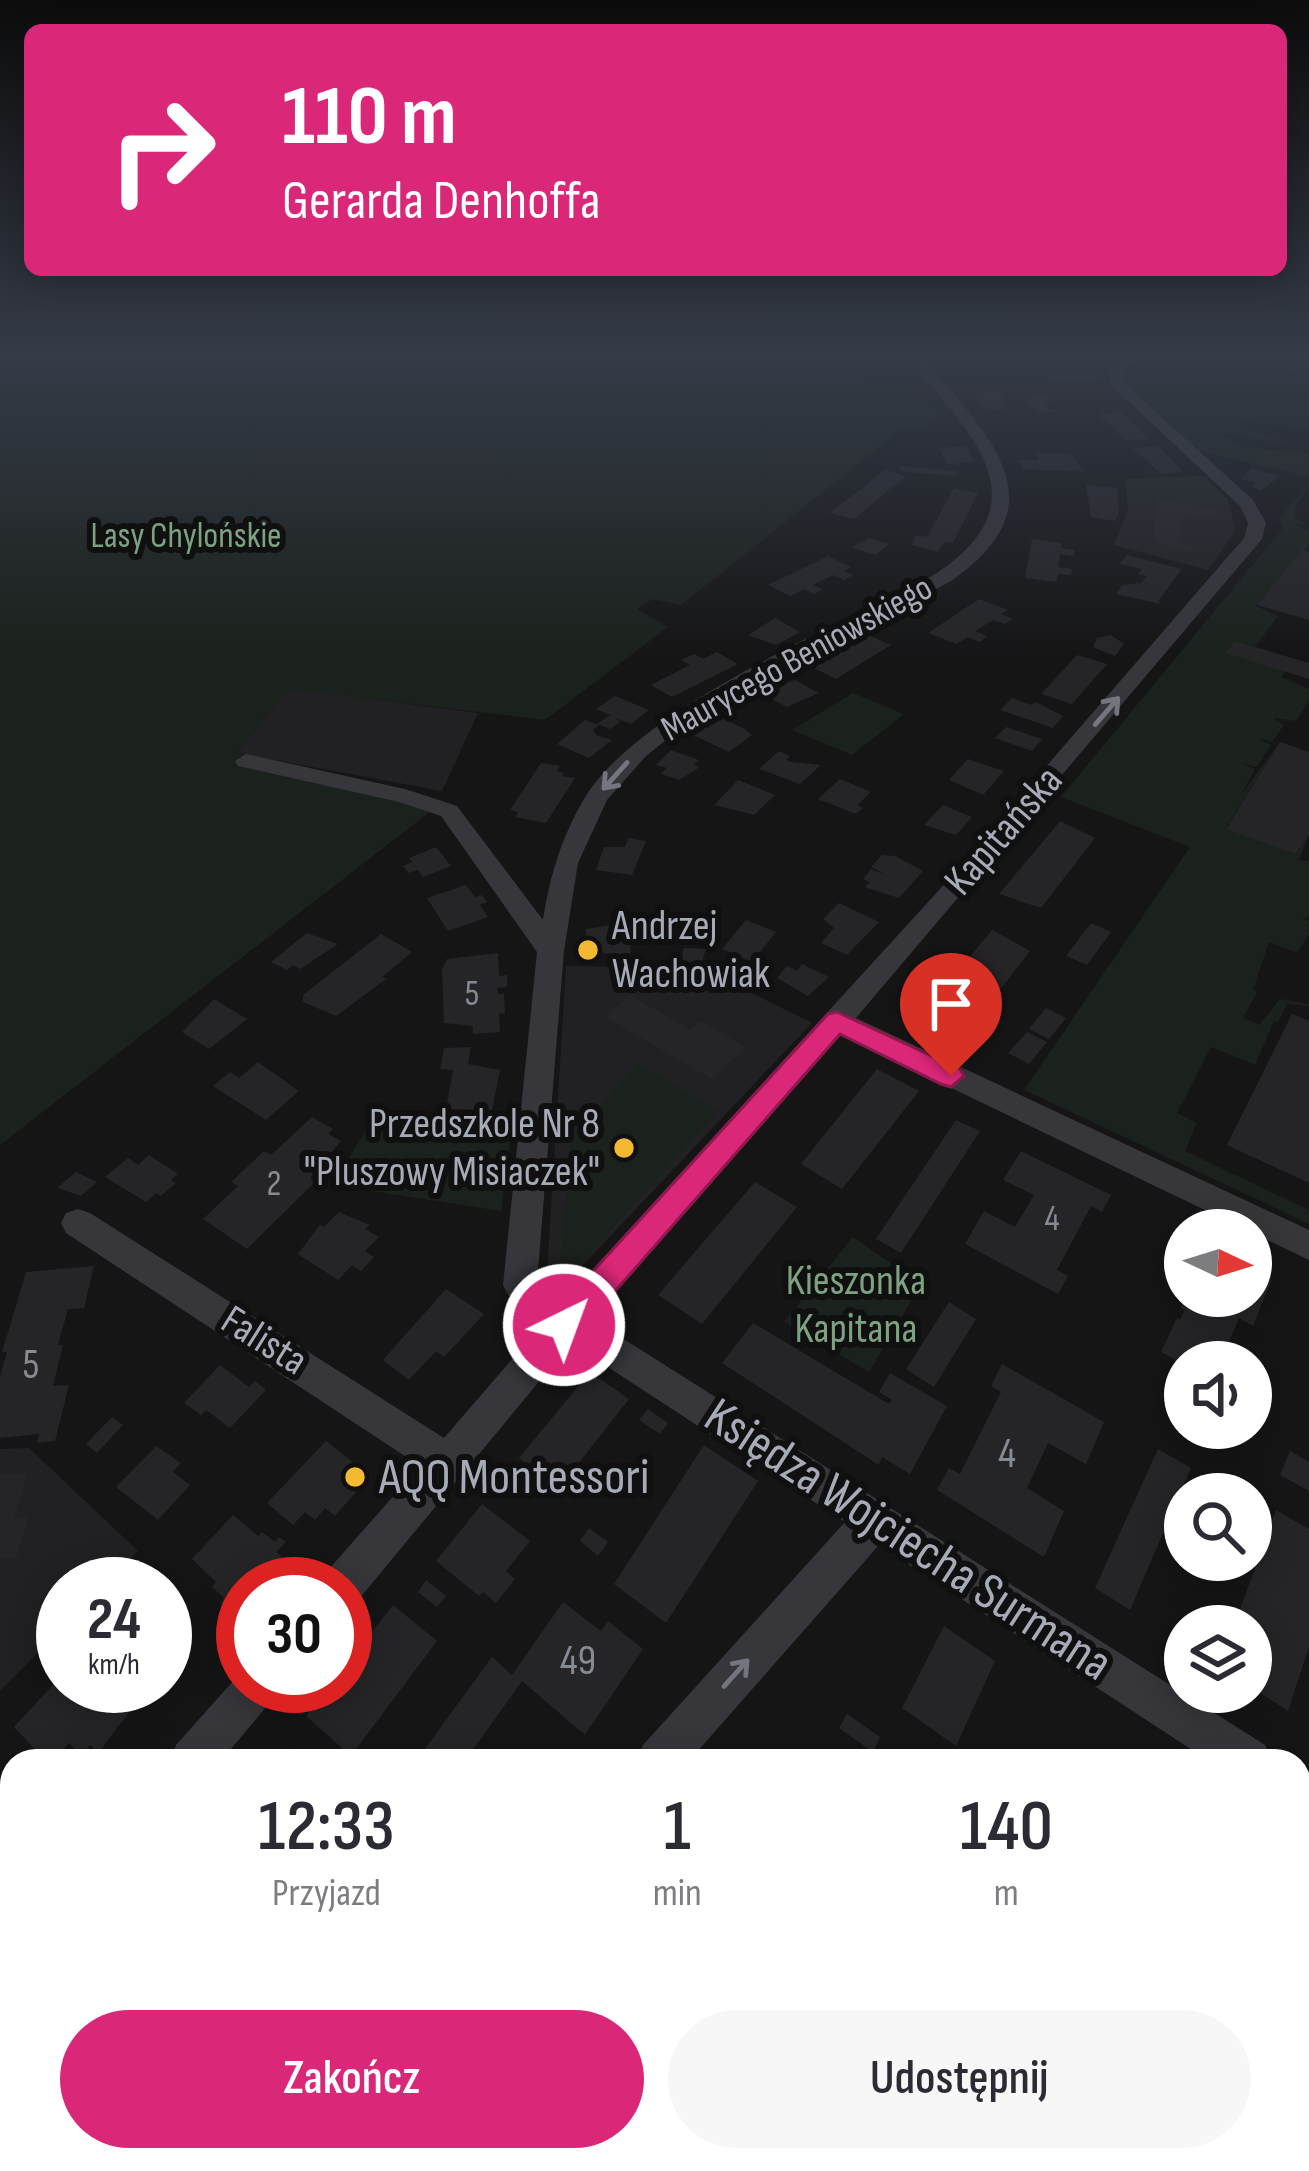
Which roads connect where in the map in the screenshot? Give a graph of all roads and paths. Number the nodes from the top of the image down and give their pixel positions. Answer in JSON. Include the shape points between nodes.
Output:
{"nodes":[{"id":1,"x":990,"y":453,"type":"edge"},
{"id":2,"x":1193,"y":453,"type":"edge"},
{"id":3,"x":246,"y":761,"type":"dead end"},
{"id":4,"x":550,"y":951,"type":"junction"},
{"id":5,"x":837,"y":1021,"type":"junction"},
{"id":6,"x":78,"y":1223,"type":"dead end"},
{"id":7,"x":1309,"y":1246,"type":"edge"},
{"id":8,"x":564,"y":1325,"type":"junction"},
{"id":9,"x":448,"y":1462,"type":"junction"},
{"id":10,"x":876,"y":1518,"type":"junction"},
{"id":11,"x":367,"y":1557,"type":"edge"},
{"id":12,"x":233,"y":1713,"type":"edge"},
{"id":13,"x":202,"y":1749,"type":"edge"},
{"id":14,"x":669,"y":1749,"type":"edge"},
{"id":15,"x":1232,"y":1749,"type":"edge"}],
"edges":[{"from":1,"to":4,"type":"street","name":"Maurycego Beniowskiego","one_way":true,"via":[[1003,492],[995,525],[964,565],[663,730],[596,798],[565,863]]},
{"from":5,"to":2,"type":"street","name":"Kapitańska","one_way":true,"via":[[1253,539],[1257,524],[1247,504]]},
{"from":3,"to":4,"type":"street","via":[[448,812]]},
{"from":4,"to":8,"type":"street","name":"Maurycego Beniowskiego","via":[[520,1286]]},
{"from":5,"to":7,"type":"street"},
{"from":5,"to":8,"type":"street","name":"Kapitańska"},
{"from":6,"to":9,"type":"street","name":"Falista"},
{"from":8,"to":9,"type":"street","name":"Kapitańska"},
{"from":8,"to":10,"type":"street","name":"Księdza Wojciecha Surmana"},
{"from":9,"to":11,"type":"street","name":"Kapitańska"},
{"from":14,"to":10,"type":"street","one_way":true},
{"from":10,"to":15,"type":"street","name":"Księdza Wojciecha Surmana"},
{"from":12,"to":13,"type":"street"}]}
